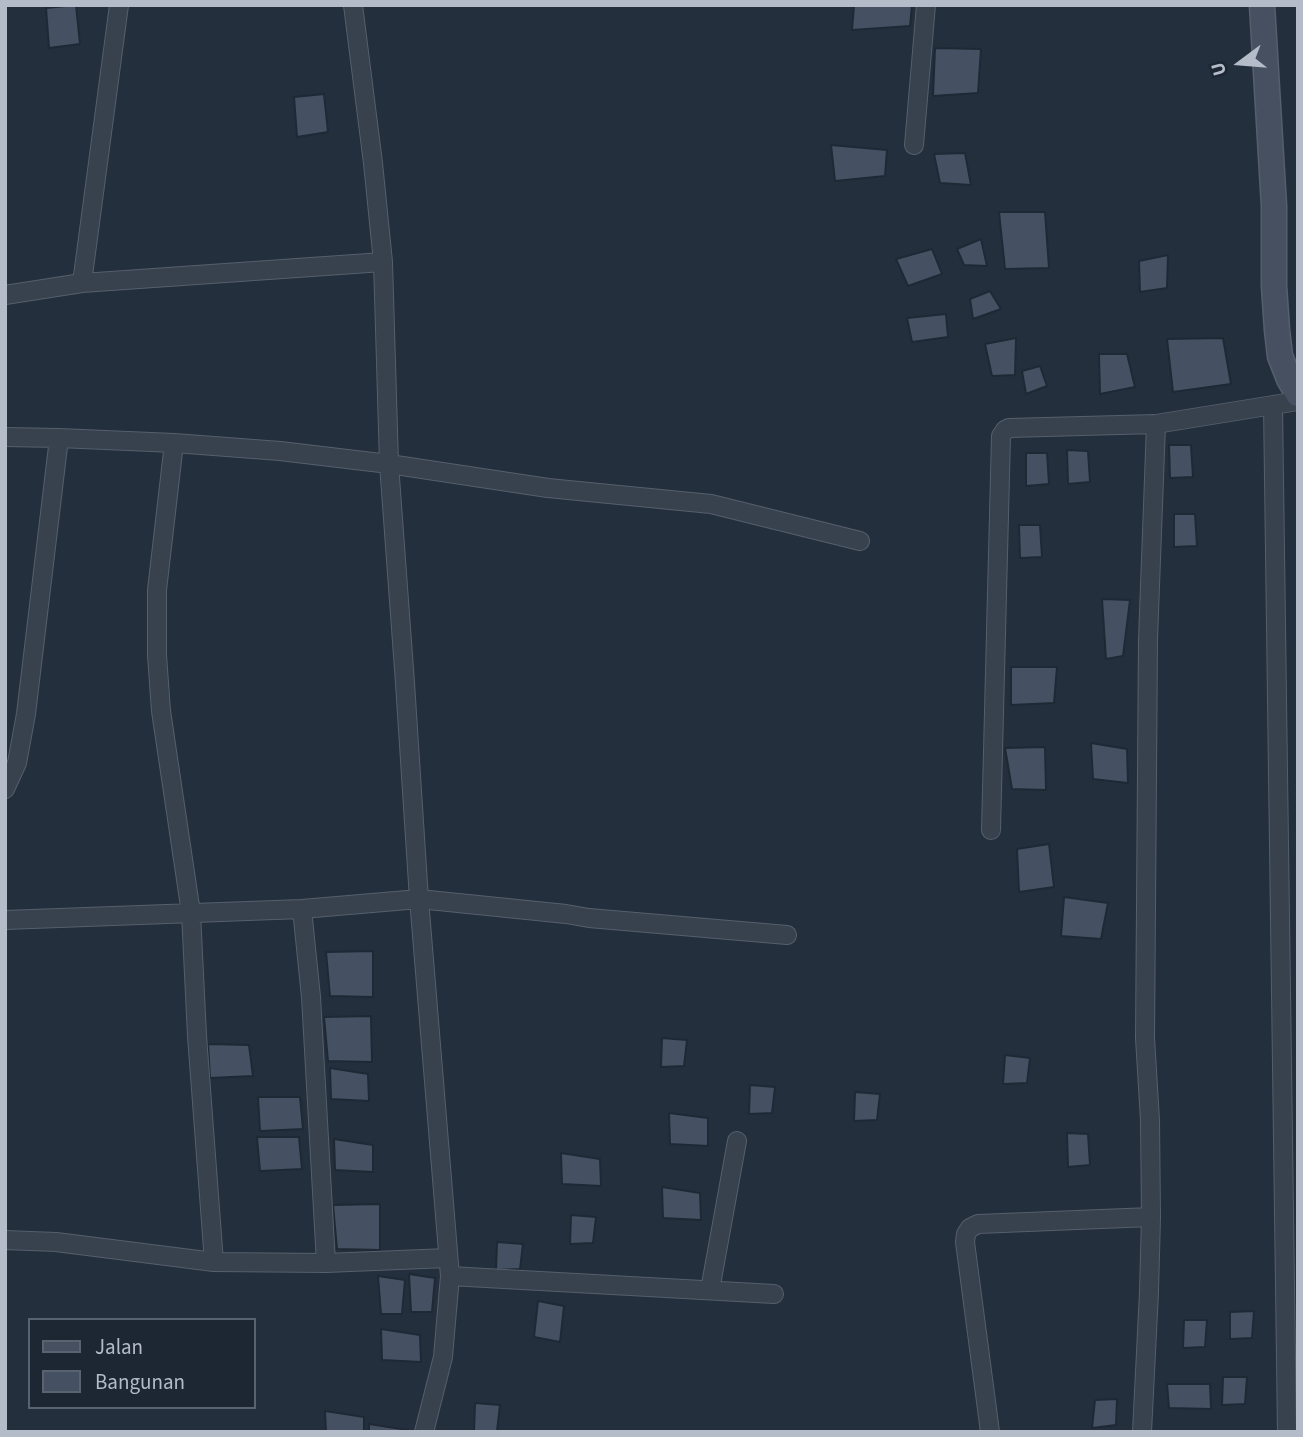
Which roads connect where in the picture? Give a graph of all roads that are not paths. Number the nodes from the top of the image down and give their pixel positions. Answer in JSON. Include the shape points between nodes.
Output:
{"nodes":[{"id":1,"x":119,"y":5,"type":"edge"},
{"id":2,"x":353,"y":5,"type":"edge"},
{"id":3,"x":926,"y":5,"type":"edge"},
{"id":4,"x":1262,"y":5,"type":"edge"},
{"id":5,"x":914,"y":145,"type":"dead end"},
{"id":6,"x":383,"y":262,"type":"junction"},
{"id":7,"x":82,"y":283,"type":"junction"},
{"id":8,"x":5,"y":295,"type":"edge"},
{"id":9,"x":1298,"y":394,"type":"edge"},
{"id":10,"x":1298,"y":401,"type":"edge"},
{"id":11,"x":1273,"y":405,"type":"junction"},
{"id":12,"x":1156,"y":424,"type":"junction"},
{"id":13,"x":5,"y":437,"type":"edge"},
{"id":14,"x":59,"y":438,"type":"junction"},
{"id":15,"x":174,"y":443,"type":"junction"},
{"id":16,"x":389,"y":464,"type":"junction"},
{"id":17,"x":860,"y":541,"type":"dead end"},
{"id":18,"x":5,"y":789,"type":"edge"},
{"id":19,"x":991,"y":830,"type":"dead end"},
{"id":20,"x":419,"y":899,"type":"junction"},
{"id":21,"x":302,"y":909,"type":"junction"},
{"id":22,"x":191,"y":913,"type":"junction"},
{"id":23,"x":5,"y":920,"type":"edge"},
{"id":24,"x":787,"y":936,"type":"dead end"},
{"id":25,"x":1290,"y":1026,"type":"edge"},
{"id":26,"x":737,"y":1141,"type":"dead end"},
{"id":27,"x":1150,"y":1217,"type":"junction"},
{"id":28,"x":5,"y":1240,"type":"edge"},
{"id":29,"x":448,"y":1258,"type":"junction"},
{"id":30,"x":214,"y":1262,"type":"junction"},
{"id":31,"x":326,"y":1263,"type":"junction"},
{"id":32,"x":450,"y":1276,"type":"junction"},
{"id":33,"x":710,"y":1290,"type":"junction"},
{"id":34,"x":774,"y":1294,"type":"dead end"},
{"id":35,"x":424,"y":1432,"type":"edge"},
{"id":36,"x":990,"y":1432,"type":"edge"},
{"id":37,"x":1142,"y":1432,"type":"edge"},
{"id":38,"x":1287,"y":1432,"type":"edge"}],
"edges":[{"from":1,"to":7,"type":"street"},
{"from":2,"to":6,"type":"street"},
{"from":3,"to":5,"type":"street"},
{"from":4,"to":9,"type":"main road","via":[[1277,330],[1280,356]]},
{"from":6,"to":7,"type":"street"},
{"from":6,"to":16,"type":"street"},
{"from":7,"to":8,"type":"street"},
{"from":10,"to":11,"type":"street"},
{"from":11,"to":12,"type":"street"},
{"from":11,"to":25,"type":"street"},
{"from":12,"to":19,"type":"street","via":[[1009,428],[1001,436]]},
{"from":12,"to":27,"type":"street","via":[[1146,856]]},
{"from":13,"to":14,"type":"street"},
{"from":14,"to":15,"type":"street"},
{"from":14,"to":18,"type":"street","via":[[26,713],[17,763]]},
{"from":15,"to":16,"type":"street"},
{"from":15,"to":22,"type":"street","via":[[157,590],[157,655]]},
{"from":16,"to":17,"type":"street","via":[[548,488],[711,504]]},
{"from":16,"to":20,"type":"street"},
{"from":20,"to":21,"type":"street"},
{"from":20,"to":24,"type":"street"},
{"from":20,"to":29,"type":"street"},
{"from":21,"to":22,"type":"street"},
{"from":21,"to":31,"type":"street"},
{"from":22,"to":23,"type":"street"},
{"from":22,"to":30,"type":"street"},
{"from":25,"to":38,"type":"street"},
{"from":26,"to":33,"type":"street"},
{"from":27,"to":36,"type":"street","via":[[978,1224],[970,1228],[965,1242]]},
{"from":27,"to":37,"type":"street"},
{"from":28,"to":30,"type":"street","via":[[56,1241]]},
{"from":29,"to":31,"type":"street"},
{"from":29,"to":32,"type":"street"},
{"from":30,"to":31,"type":"street"},
{"from":32,"to":33,"type":"street"},
{"from":32,"to":35,"type":"street","via":[[443,1357]]},
{"from":33,"to":34,"type":"street"}]}
